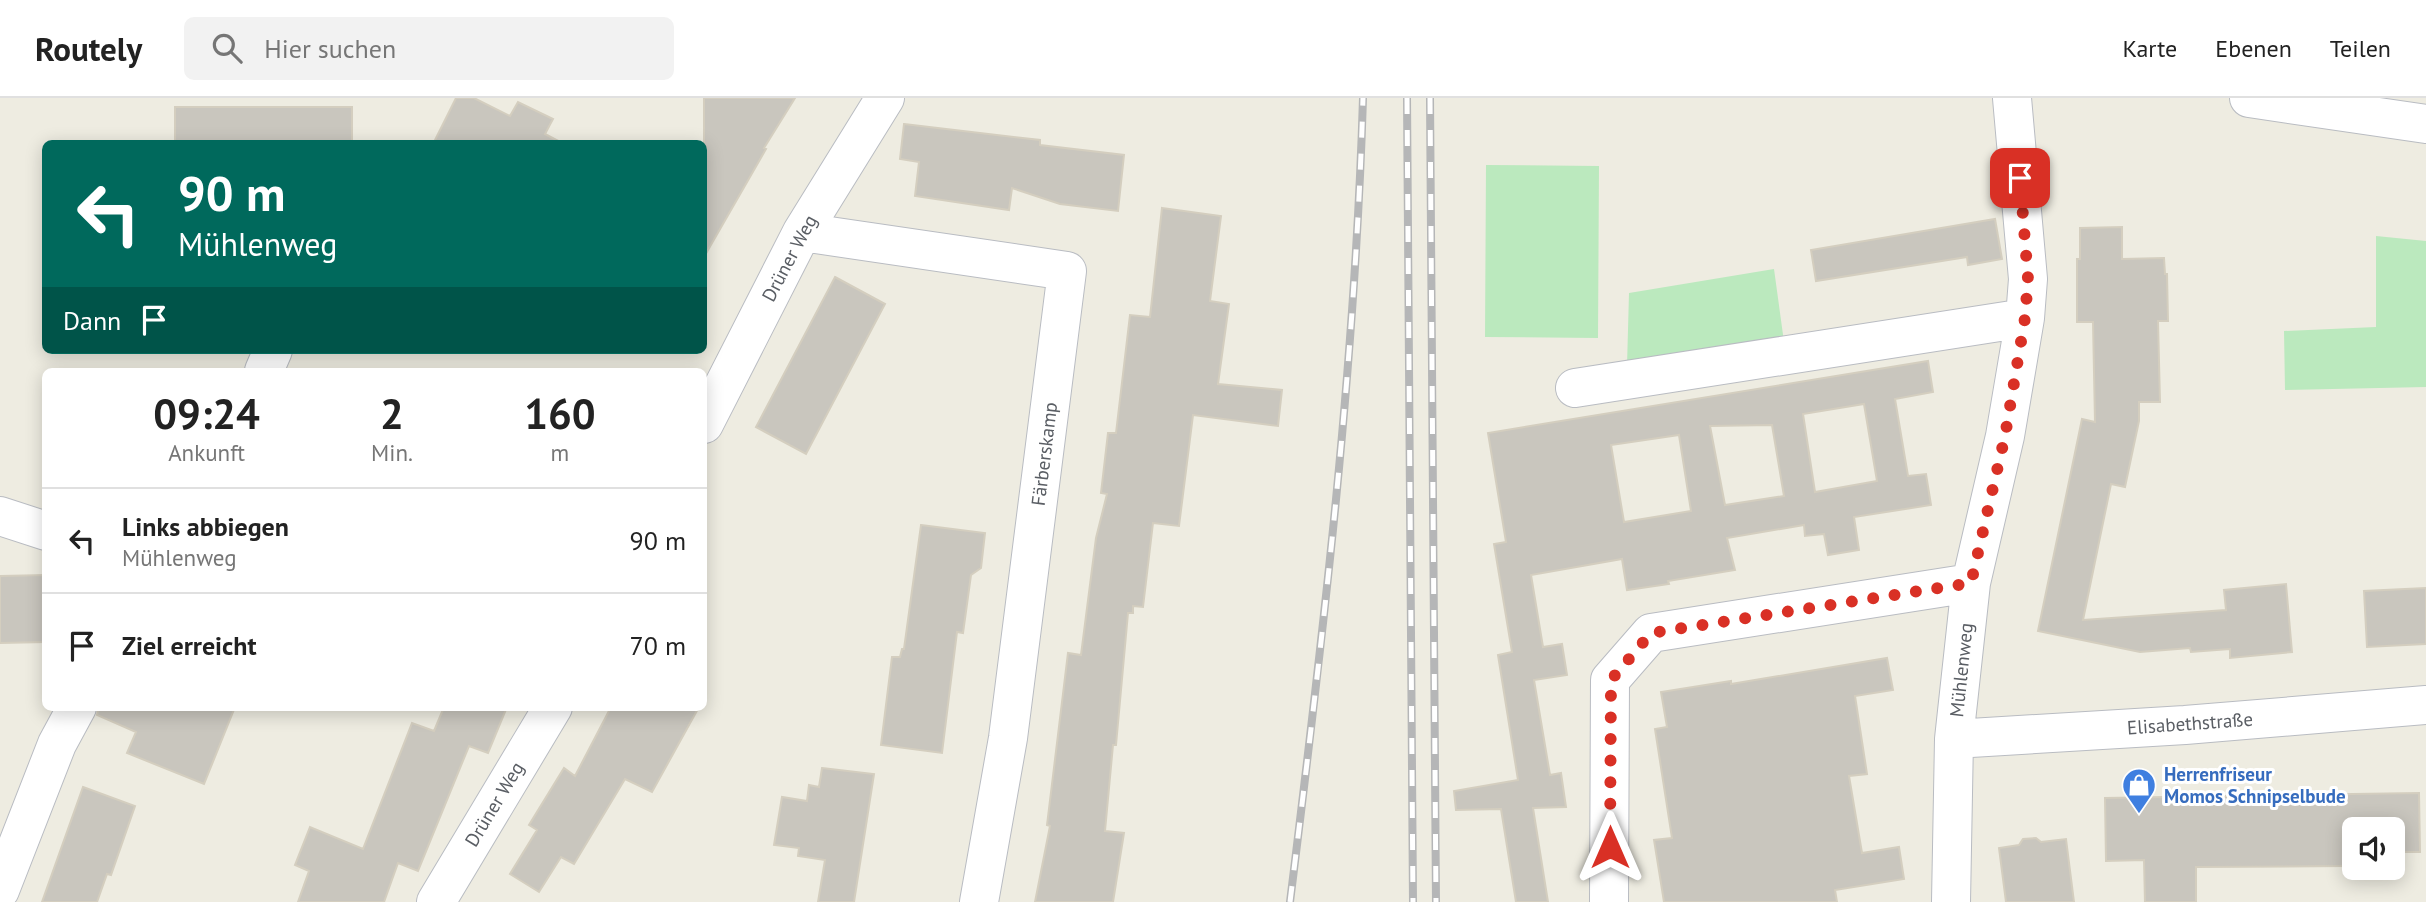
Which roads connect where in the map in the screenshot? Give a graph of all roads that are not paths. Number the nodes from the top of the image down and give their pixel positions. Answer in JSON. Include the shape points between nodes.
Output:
{"nodes":[{"id":1,"x":885,"y":98,"type":"edge"},
{"id":2,"x":2012,"y":98,"type":"edge"},
{"id":3,"x":2249,"y":98,"type":"edge"},
{"id":4,"x":2426,"y":124,"type":"edge"},
{"id":5,"x":802,"y":232,"type":"junction"},
{"id":6,"x":2025,"y":318,"type":"junction"},
{"id":7,"x":1575,"y":388,"type":"dead end"},
{"id":8,"x":707,"y":418,"type":"edge"},
{"id":9,"x":0,"y":516,"type":"edge"},
{"id":10,"x":42,"y":530,"type":"edge"},
{"id":11,"x":1971,"y":583,"type":"junction"},
{"id":12,"x":2426,"y":705,"type":"edge"},
{"id":13,"x":75,"y":711,"type":"edge"},
{"id":14,"x":551,"y":711,"type":"edge"},
{"id":15,"x":1954,"y":738,"type":"junction"},
{"id":16,"x":0,"y":890,"type":"edge"},
{"id":17,"x":436,"y":902,"type":"edge"},
{"id":18,"x":979,"y":902,"type":"edge"},
{"id":19,"x":1609,"y":902,"type":"edge"},
{"id":20,"x":1951,"y":902,"type":"edge"}],
"edges":[{"from":1,"to":5,"type":"street","name":"Drüner Weg"},
{"from":2,"to":6,"type":"street","name":"Mühlenweg","via":[[2028,279]]},
{"from":3,"to":4,"type":"street"},
{"from":5,"to":8,"type":"street","name":"Drüner Weg"},
{"from":5,"to":18,"type":"street","name":"Färberskamp","via":[[1067,271],[1008,738]]},
{"from":6,"to":7,"type":"street"},
{"from":6,"to":11,"type":"street","name":"Mühlenweg","via":[[2005,436]]},
{"from":9,"to":10,"type":"street"},
{"from":11,"to":15,"type":"street","name":"Mühlenweg"},
{"from":11,"to":19,"type":"street","via":[[1651,633],[1611,680]]},
{"from":12,"to":15,"type":"street","name":"Elisabethstraße"},
{"from":13,"to":16,"type":"street","via":[[57,744]]},
{"from":14,"to":17,"type":"street","name":"Drüner Weg"},
{"from":15,"to":20,"type":"street","name":"Mühlenweg"}]}
